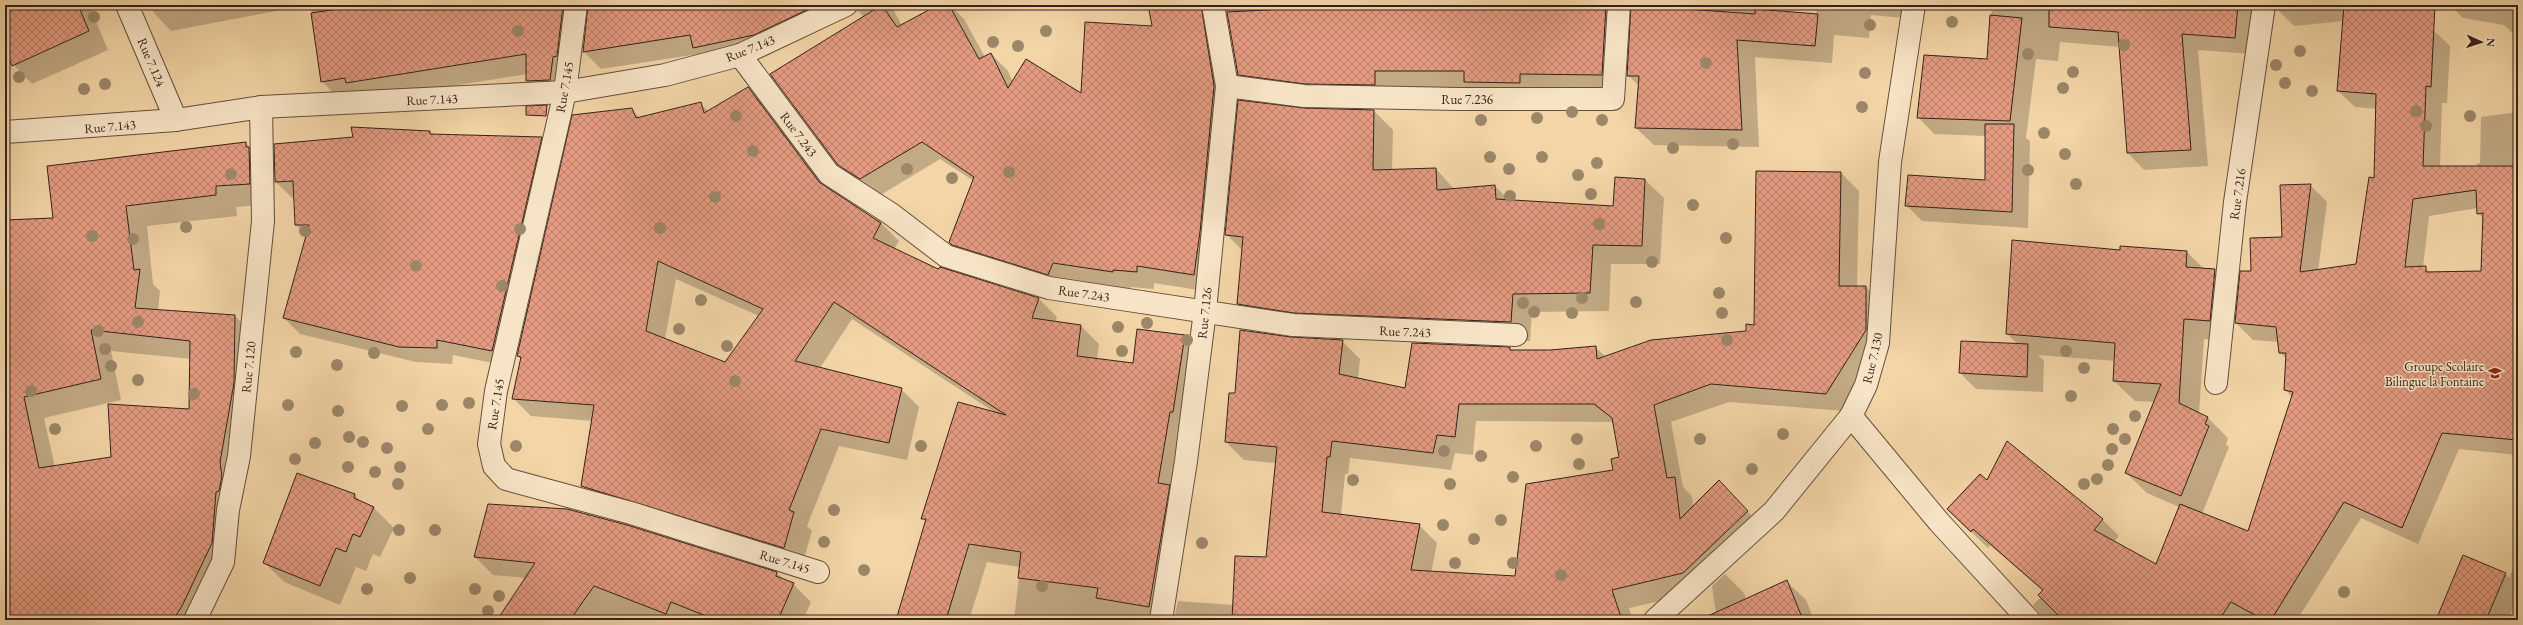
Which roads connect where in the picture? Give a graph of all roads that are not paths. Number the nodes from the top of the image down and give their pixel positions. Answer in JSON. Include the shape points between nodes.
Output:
{"nodes":[{"id":1,"x":127,"y":5,"type":"edge"},
{"id":2,"x":576,"y":5,"type":"edge"},
{"id":3,"x":846,"y":5,"type":"edge"},
{"id":4,"x":1213,"y":5,"type":"edge"},
{"id":5,"x":1619,"y":5,"type":"edge"},
{"id":6,"x":1914,"y":5,"type":"edge"},
{"id":7,"x":2264,"y":5,"type":"edge"},
{"id":8,"x":740,"y":55,"type":"junction"},
{"id":9,"x":1227,"y":86,"type":"junction"},
{"id":10,"x":565,"y":92,"type":"junction"},
{"id":11,"x":261,"y":107,"type":"junction"},
{"id":12,"x":176,"y":120,"type":"junction"},
{"id":13,"x":5,"y":132,"type":"edge"},
{"id":14,"x":1205,"y":310,"type":"junction"},
{"id":15,"x":1516,"y":335,"type":"dead end"},
{"id":16,"x":2216,"y":383,"type":"dead end"},
{"id":17,"x":1851,"y":416,"type":"junction"},
{"id":18,"x":818,"y":572,"type":"dead end"},
{"id":19,"x":195,"y":620,"type":"edge"},
{"id":20,"x":1161,"y":620,"type":"edge"},
{"id":21,"x":1655,"y":620,"type":"edge"},
{"id":22,"x":2029,"y":620,"type":"edge"}],
"edges":[{"from":1,"to":12,"type":"street","name":"Rue 7.124"},
{"from":2,"to":10,"type":"street","name":"Rue 7.145"},
{"from":3,"to":8,"type":"street","name":"Rue 7.143"},
{"from":4,"to":9,"type":"street","name":"Rue 7.126"},
{"from":5,"to":9,"type":"street","name":"Rue 7.236","via":[[1613,99],[1304,96]]},
{"from":6,"to":17,"type":"street","name":"Rue 7.130","via":[[1890,162],[1878,343],[1866,385]]},
{"from":7,"to":16,"type":"street","name":"Rue 7.216","via":[[2235,202]]},
{"from":8,"to":10,"type":"street","name":"Rue 7.143","via":[[665,75]]},
{"from":8,"to":14,"type":"street","name":"Rue 7.243","via":[[829,174],[891,214],[946,256],[1049,288]]},
{"from":9,"to":14,"type":"street","name":"Rue 7.126"},
{"from":10,"to":11,"type":"street","name":"Rue 7.143"},
{"from":10,"to":18,"type":"street","name":"Rue 7.145","via":[[496,391],[489,444],[494,466],[506,479],[631,513]]},
{"from":11,"to":12,"type":"street","name":"Rue 7.143"},
{"from":11,"to":19,"type":"street","name":"Rue 7.120","via":[[263,221],[239,456],[228,510],[224,562]]},
{"from":12,"to":13,"type":"street","name":"Rue 7.143"},
{"from":14,"to":15,"type":"street","name":"Rue 7.243","via":[[1294,326]]},
{"from":14,"to":20,"type":"street","name":"Rue 7.126","via":[[1186,461]]},
{"from":17,"to":21,"type":"street","name":"Rue 7.130","via":[[1774,511]]},
{"from":17,"to":22,"type":"street","via":[[1939,522]]}]}
